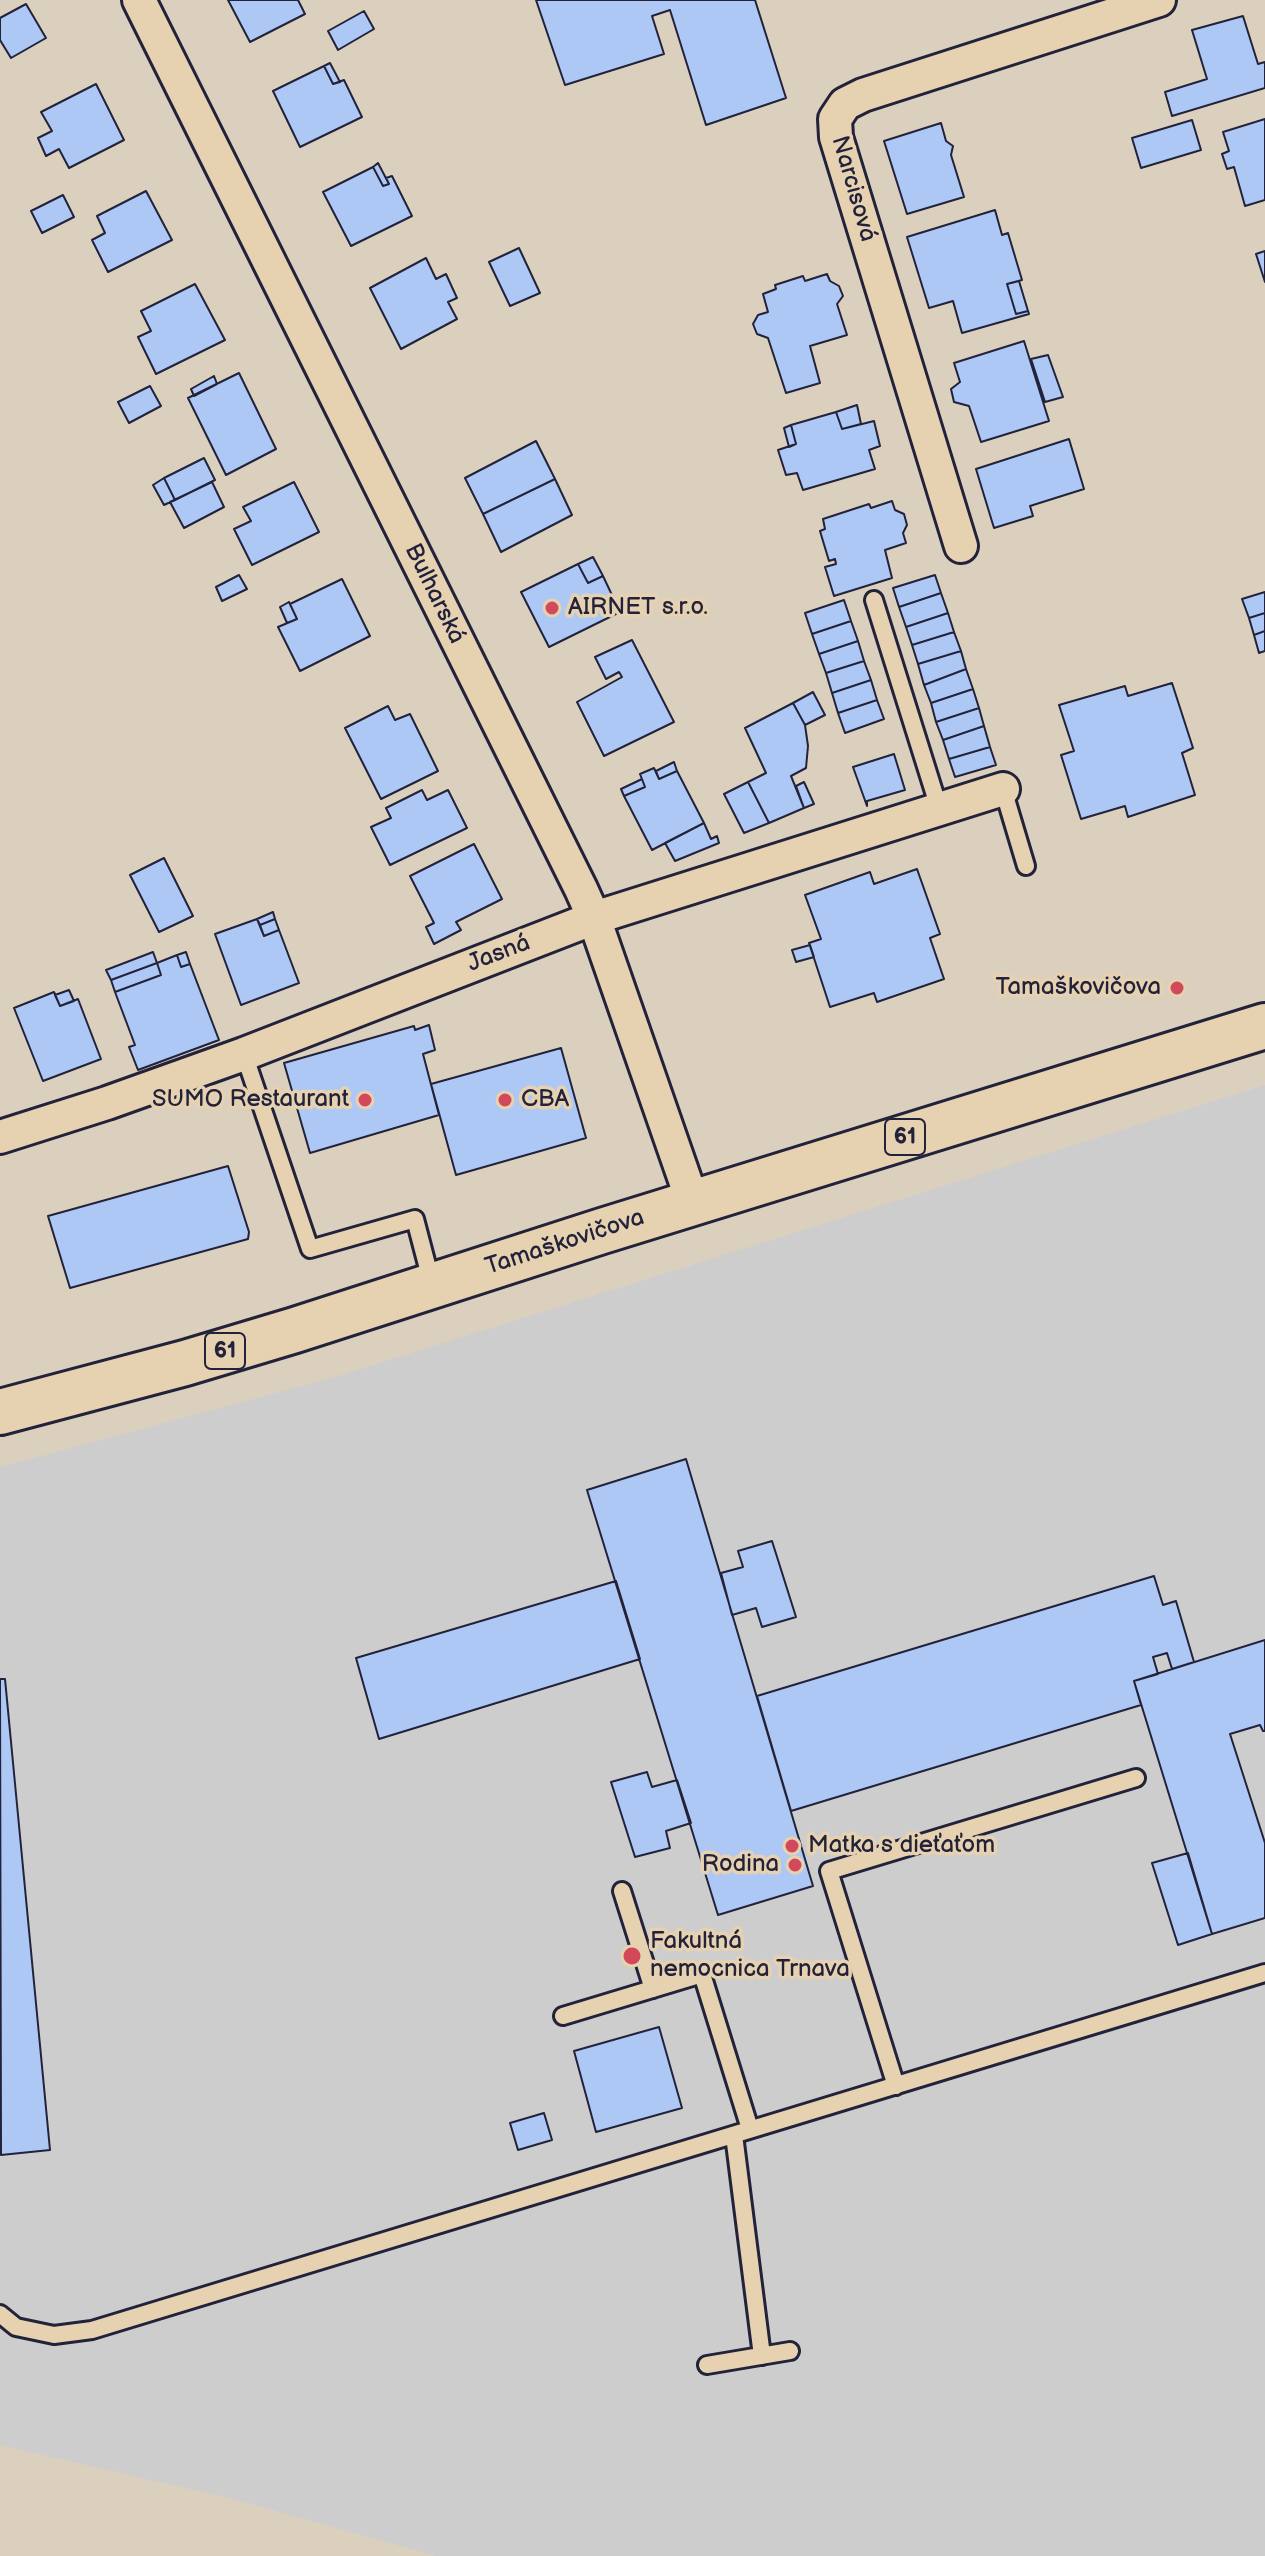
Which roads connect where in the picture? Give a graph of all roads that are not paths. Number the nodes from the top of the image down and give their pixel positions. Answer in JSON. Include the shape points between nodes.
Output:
{"nodes":[{"id":1,"x":139,"y":0,"type":"edge"},
{"id":2,"x":1159,"y":0,"type":"edge"},
{"id":3,"x":961,"y":546,"type":"dead end"},
{"id":4,"x":874,"y":600,"type":"dead end"},
{"id":5,"x":1003,"y":789,"type":"joint"},
{"id":6,"x":939,"y":808,"type":"junction"},
{"id":7,"x":1026,"y":866,"type":"dead end"},
{"id":8,"x":594,"y":918,"type":"junction"},
{"id":9,"x":1265,"y":1026,"type":"edge"},
{"id":10,"x":244,"y":1054,"type":"junction"},
{"id":11,"x":0,"y":1137,"type":"edge"},
{"id":12,"x":693,"y":1203,"type":"junction"},
{"id":13,"x":433,"y":1285,"type":"junction"},
{"id":14,"x":0,"y":1412,"type":"edge"},
{"id":15,"x":1136,"y":1778,"type":"dead end"},
{"id":16,"x":622,"y":1891,"type":"dead end"},
{"id":17,"x":1265,"y":1973,"type":"edge"},
{"id":18,"x":653,"y":1989,"type":"junction"},
{"id":19,"x":563,"y":2016,"type":"dead end"},
{"id":20,"x":896,"y":2086,"type":"junction"},
{"id":21,"x":742,"y":2132,"type":"junction"},
{"id":22,"x":0,"y":2314,"type":"edge"},
{"id":23,"x":790,"y":2351,"type":"dead end"},
{"id":24,"x":762,"y":2356,"type":"junction"},
{"id":25,"x":707,"y":2365,"type":"dead end"}],
"edges":[{"from":1,"to":8,"type":"street","name":"Bulharská"},
{"from":2,"to":3,"type":"street","name":"Narcisová","via":[[863,95],[845,104],[835,119],[836,137]]},
{"from":4,"to":6,"type":"lane"},
{"from":5,"to":6,"type":"street","name":"Jasná"},
{"from":5,"to":7,"type":"lane"},
{"from":6,"to":8,"type":"street","name":"Jasná"},
{"from":8,"to":10,"type":"street","name":"Jasná"},
{"from":8,"to":12,"type":"street","name":"Bulharská"},
{"from":9,"to":12,"type":"main road","name":"Tamaškovičova","number":"61"},
{"from":10,"to":11,"type":"street","name":"Jasná"},
{"from":10,"to":13,"type":"lane","via":[[310,1249],[415,1219]]},
{"from":12,"to":13,"type":"main road","name":"Tamaškovičova","number":"61"},
{"from":13,"to":14,"type":"main road","name":"Tamaškovičova","number":"61","via":[[198,1359]]},
{"from":15,"to":20,"type":"lane","via":[[829,1871]]},
{"from":16,"to":18,"type":"lane"},
{"from":17,"to":20,"type":"lane"},
{"from":18,"to":19,"type":"lane"},
{"from":18,"to":21,"type":"lane","via":[[702,1974]]},
{"from":20,"to":21,"type":"lane"},
{"from":21,"to":22,"type":"lane","via":[[92,2330],[54,2335],[16,2327]]},
{"from":21,"to":24,"type":"lane"},
{"from":23,"to":24,"type":"lane"},
{"from":24,"to":25,"type":"lane"}]}
